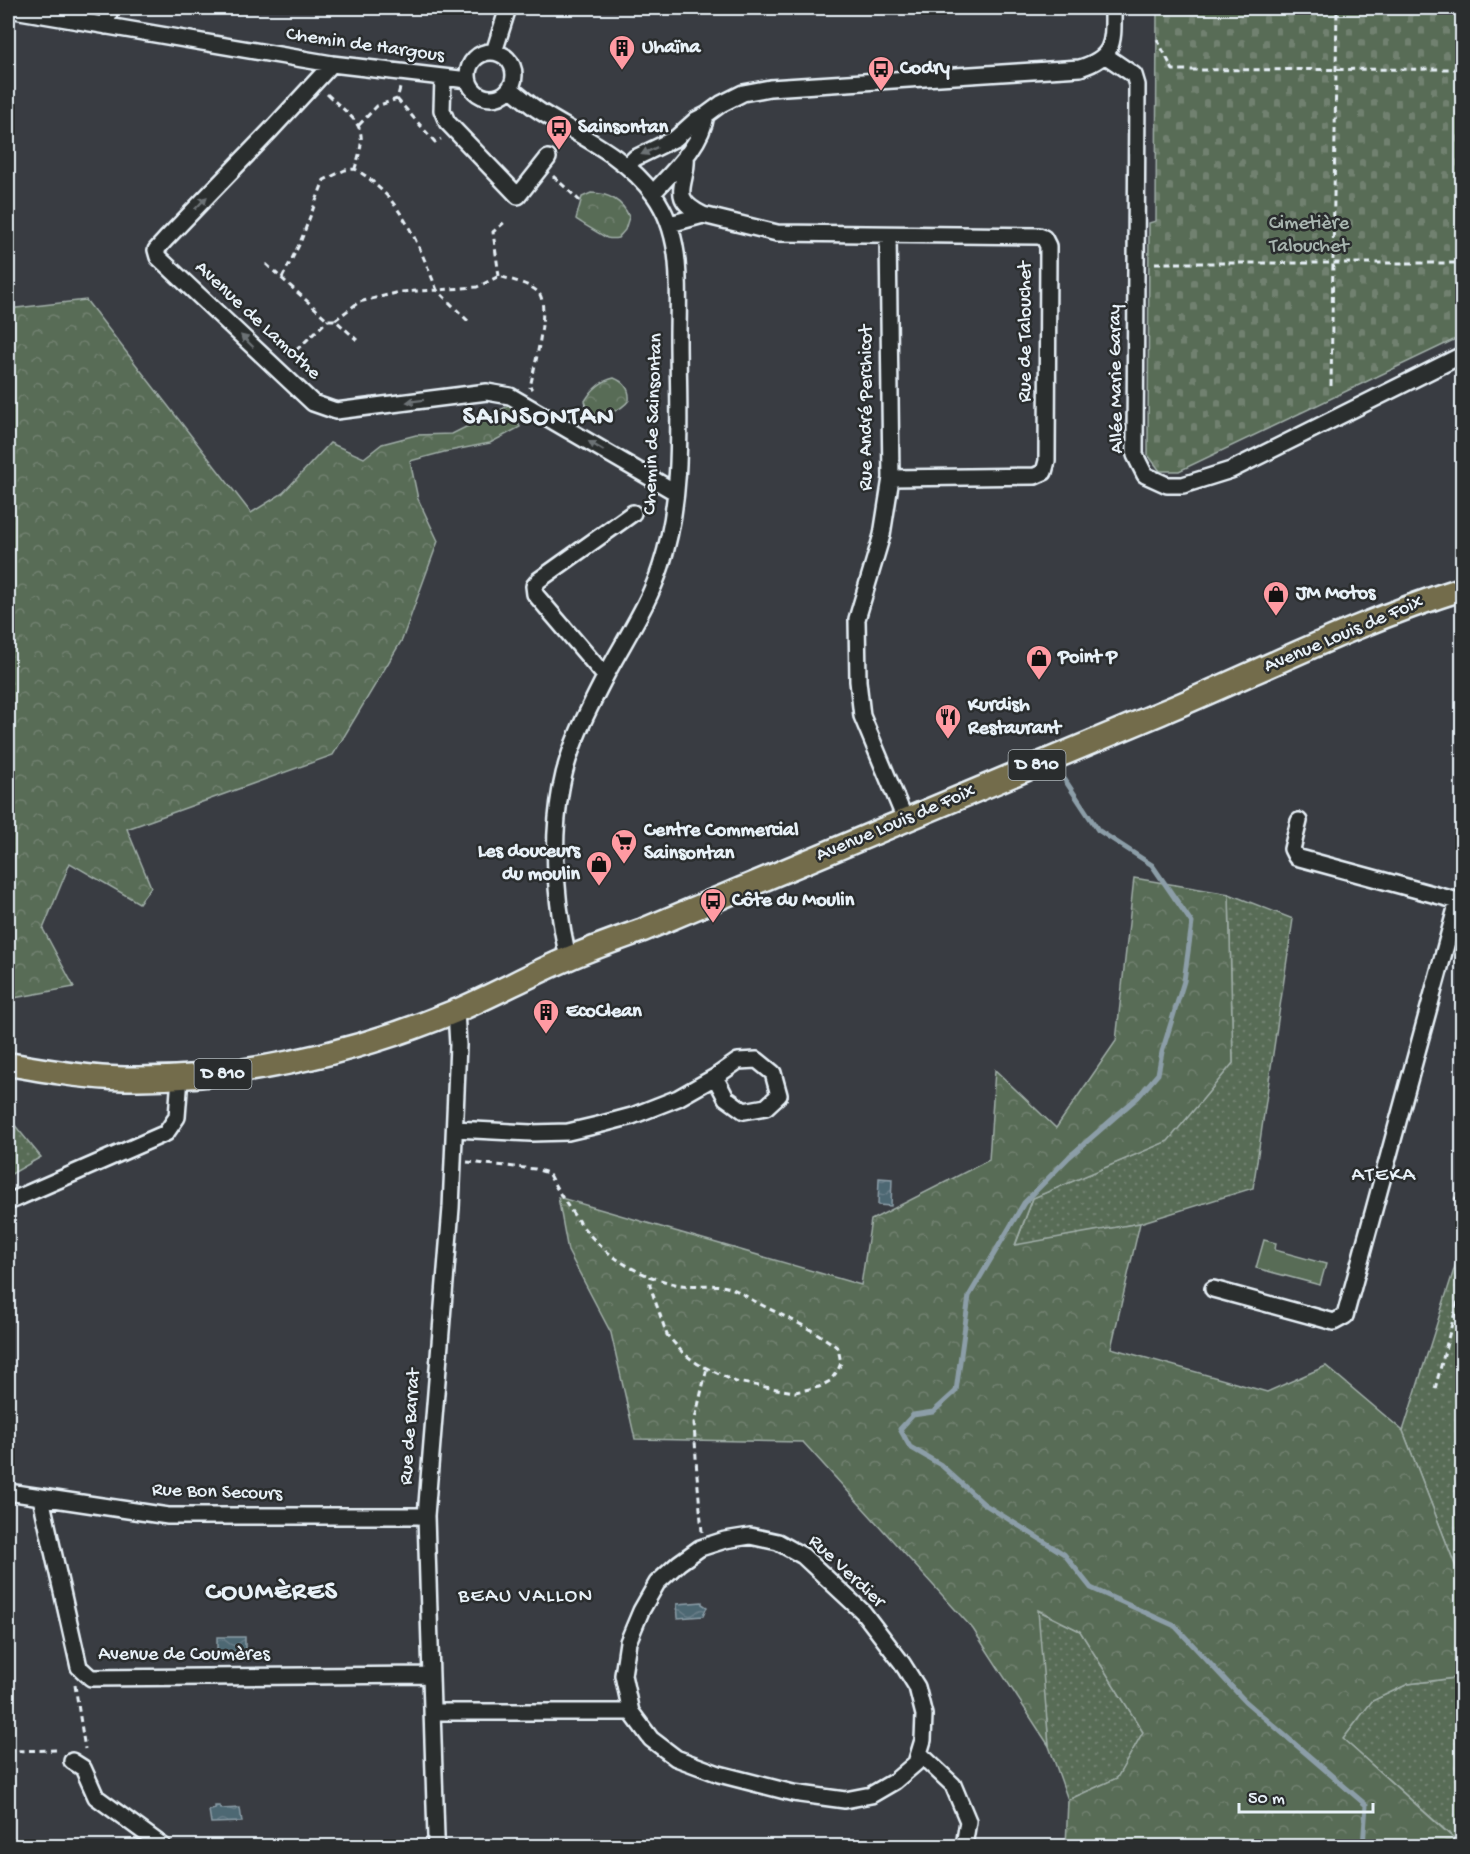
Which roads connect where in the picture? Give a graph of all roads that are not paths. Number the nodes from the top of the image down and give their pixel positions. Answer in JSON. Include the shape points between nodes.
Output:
{"nodes":[{"id":1,"x":110,"y":8,"type":"edge"},
{"id":2,"x":508,"y":8,"type":"edge"},
{"id":3,"x":1113,"y":8,"type":"edge"},
{"id":4,"x":8,"y":9,"type":"edge"},
{"id":5,"x":106,"y":26,"type":"junction"},
{"id":6,"x":494,"y":52,"type":"junction"},
{"id":7,"x":1106,"y":56,"type":"junction"},
{"id":8,"x":332,"y":64,"type":"junction"},
{"id":9,"x":443,"y":78,"type":"junction"},
{"id":10,"x":468,"y":80,"type":"junction"},
{"id":11,"x":510,"y":88,"type":"junction"},
{"id":12,"x":706,"y":115,"type":"junction"},
{"id":13,"x":686,"y":155,"type":"junction"},
{"id":14,"x":544,"y":162,"type":"road end"},
{"id":15,"x":627,"y":166,"type":"junction"},
{"id":16,"x":653,"y":194,"type":"junction"},
{"id":17,"x":703,"y":215,"type":"junction"},
{"id":18,"x":670,"y":224,"type":"junction"},
{"id":19,"x":888,"y":235,"type":"junction"},
{"id":20,"x":1462,"y":355,"type":"edge"},
{"id":21,"x":891,"y":478,"type":"junction"},
{"id":22,"x":675,"y":492,"type":"junction"},
{"id":23,"x":633,"y":513,"type":"dead end"},
{"id":24,"x":1462,"y":589,"type":"edge"},
{"id":25,"x":606,"y":676,"type":"junction"},
{"id":26,"x":905,"y":819,"type":"junction"},
{"id":27,"x":1299,"y":821,"type":"dead end"},
{"id":28,"x":1460,"y":901,"type":"edge"},
{"id":29,"x":568,"y":958,"type":"junction"},
{"id":30,"x":456,"y":1011,"type":"junction"},
{"id":31,"x":8,"y":1064,"type":"edge"},
{"id":32,"x":180,"y":1077,"type":"junction"},
{"id":33,"x":715,"y":1077,"type":"dead end"},
{"id":34,"x":455,"y":1129,"type":"junction"},
{"id":35,"x":8,"y":1202,"type":"edge"},
{"id":36,"x":1213,"y":1289,"type":"dead end"},
{"id":37,"x":8,"y":1491,"type":"edge"},
{"id":38,"x":41,"y":1498,"type":"junction"},
{"id":39,"x":426,"y":1516,"type":"junction"},
{"id":40,"x":430,"y":1675,"type":"junction"},
{"id":41,"x":432,"y":1712,"type":"junction"},
{"id":42,"x":631,"y":1712,"type":"junction"},
{"id":43,"x":919,"y":1753,"type":"junction"},
{"id":44,"x":78,"y":1765,"type":"road end"},
{"id":45,"x":163,"y":1846,"type":"edge"},
{"id":46,"x":435,"y":1846,"type":"edge"},
{"id":47,"x":964,"y":1846,"type":"edge"}],
"edges":[{"from":1,"to":5,"type":"street"},
{"from":2,"to":6,"type":"street"},
{"from":3,"to":7,"type":"street"},
{"from":4,"to":5,"type":"street","name":"Chemin de Hargous"},
{"from":5,"to":8,"type":"street","name":"Chemin de Hargous"},
{"from":6,"to":10,"type":"street","via":[[474,59]]},
{"from":6,"to":11,"type":"street","via":[[512,66]]},
{"from":7,"to":12,"type":"street","via":[[1080,68],[770,88],[743,93]]},
{"from":7,"to":20,"type":"street","name":"Allée Marie Garay","via":[[1134,75],[1137,85],[1135,455],[1145,475],[1167,485],[1231,470]]},
{"from":8,"to":9,"type":"street","name":"Chemin de Hargous"},
{"from":22,"to":8,"type":"street","name":"Avenue de Lamothe","one_way":true,"via":[[510,396],[487,392],[336,411],[314,403],[158,257],[156,250]]},
{"from":9,"to":10,"type":"street","name":"Chemin de Hargous"},
{"from":9,"to":14,"type":"street","via":[[442,110],[447,122],[518,196]]},
{"from":10,"to":11,"type":"street","via":[[481,96],[492,98]]},
{"from":11,"to":15,"type":"street","name":"Chemin de Sainsontan","via":[[539,111]]},
{"from":12,"to":13,"type":"street","via":[[705,126]]},
{"from":12,"to":15,"type":"street","one_way":true,"via":[[676,138]]},
{"from":13,"to":16,"type":"street"},
{"from":13,"to":17,"type":"street","via":[[682,196],[688,207]]},
{"from":15,"to":16,"type":"street","name":"Chemin de Sainsontan"},
{"from":16,"to":18,"type":"street","name":"Chemin de Sainsontan"},
{"from":17,"to":18,"type":"street","name":"Rue de Talouchet"},
{"from":17,"to":19,"type":"street","name":"Rue de Talouchet","via":[[777,233]]},
{"from":18,"to":22,"type":"street","name":"Chemin de Sainsontan","via":[[678,257]]},
{"from":19,"to":21,"type":"street","name":"Rue André Perchicot"},
{"from":19,"to":21,"type":"street","name":"Rue de Talouchet","via":[[1039,236],[1048,246],[1044,472],[1035,476]]},
{"from":21,"to":26,"type":"street","name":"Rue André Perchicot","via":[[882,536],[857,619],[858,681],[862,716]]},
{"from":22,"to":25,"type":"street","name":"Chemin de Sainsontan","via":[[670,537],[661,569]]},
{"from":23,"to":25,"type":"street","via":[[534,586],[535,594]]},
{"from":24,"to":26,"type":"main road","name":"Avenue Louis de Foix","number":"D 810","via":[[1385,616]]},
{"from":25,"to":29,"type":"street","name":"Chemin de Sainsontan","via":[[569,756],[561,788],[557,888]]},
{"from":26,"to":29,"type":"main road","name":"Avenue Louis de Foix","number":"D 810"},
{"from":27,"to":28,"type":"street","via":[[1292,849],[1296,857]]},
{"from":28,"to":36,"type":"street","via":[[1345,1316],[1334,1322]]},
{"from":29,"to":30,"type":"main road","name":"Avenue Louis de Foix","number":"D 810"},
{"from":30,"to":32,"type":"main road","name":"Avenue Louis de Foix","number":"D 810","via":[[373,1040],[292,1061]]},
{"from":30,"to":34,"type":"street","name":"Rue de Barrat"},
{"from":31,"to":32,"type":"main road","name":"Avenue Louis de Foix","number":"D 810","via":[[110,1078]]},
{"from":32,"to":35,"type":"street","via":[[177,1117],[166,1133]]},
{"from":33,"to":34,"type":"street","via":[[678,1098],[632,1116],[568,1132]]},
{"from":34,"to":39,"type":"street","name":"Rue de Barrat"},
{"from":37,"to":38,"type":"street","name":"Rue Bon Secours"},
{"from":38,"to":39,"type":"street","name":"Rue Bon Secours","via":[[168,1516]]},
{"from":38,"to":40,"type":"street","name":"Avenue de Coumères","via":[[79,1667],[91,1678]]},
{"from":39,"to":40,"type":"street","name":"Rue de Barrat"},
{"from":40,"to":41,"type":"street","name":"Rue de Barrat"},
{"from":41,"to":42,"type":"street"},
{"from":41,"to":46,"type":"street","name":"Rue de Barrat"},
{"from":42,"to":43,"type":"street","via":[[651,1739],[676,1758],[719,1774],[793,1793],[845,1800],[871,1795],[916,1763]]},
{"from":42,"to":43,"type":"street","name":"Rue Verdier","via":[[623,1675],[628,1642],[657,1583],[700,1548],[750,1536],[778,1542],[802,1556],[863,1612],[902,1662],[917,1687],[924,1715]]},
{"from":43,"to":47,"type":"street","via":[[953,1785],[969,1821]]},
{"from":44,"to":45,"type":"street","via":[[96,1797]]}]}
